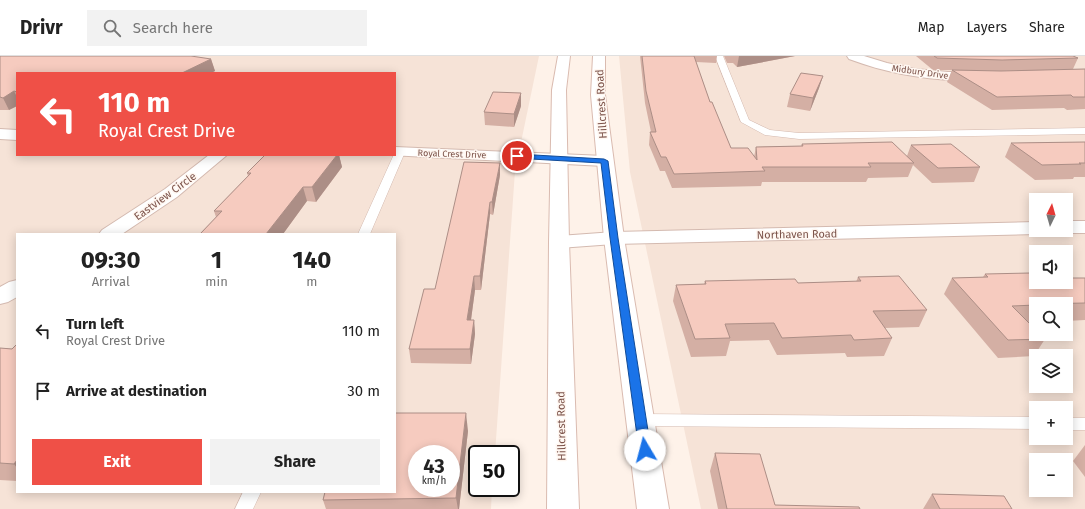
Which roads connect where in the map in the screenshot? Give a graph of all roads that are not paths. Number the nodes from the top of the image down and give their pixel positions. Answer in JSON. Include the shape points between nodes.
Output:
{"nodes":[{"id":1,"x":564,"y":56,"type":"edge"},
{"id":2,"x":599,"y":56,"type":"edge"},
{"id":3,"x":719,"y":56,"type":"edge"},
{"id":4,"x":853,"y":56,"type":"edge"},
{"id":5,"x":992,"y":76,"type":"edge"},
{"id":6,"x":1085,"y":131,"type":"edge"},
{"id":7,"x":0,"y":134,"type":"edge"},
{"id":8,"x":16,"y":135,"type":"edge"},
{"id":9,"x":398,"y":152,"type":"edge"},
{"id":10,"x":218,"y":156,"type":"edge"},
{"id":11,"x":560,"y":158,"type":"junction"},
{"id":12,"x":604,"y":161,"type":"junction"},
{"id":13,"x":1073,"y":227,"type":"edge"},
{"id":14,"x":1085,"y":227,"type":"edge"},
{"id":15,"x":1029,"y":228,"type":"edge"},
{"id":16,"x":111,"y":233,"type":"edge"},
{"id":17,"x":364,"y":233,"type":"edge"},
{"id":18,"x":614,"y":238,"type":"junction"},
{"id":19,"x":559,"y":242,"type":"junction"},
{"id":20,"x":16,"y":288,"type":"edge"},
{"id":21,"x":0,"y":297,"type":"edge"},
{"id":22,"x":640,"y":420,"type":"junction"},
{"id":23,"x":1029,"y":423,"type":"edge"},
{"id":24,"x":1073,"y":424,"type":"edge"},
{"id":25,"x":1085,"y":424,"type":"edge"},
{"id":26,"x":252,"y":493,"type":"edge"},
{"id":27,"x":244,"y":509,"type":"edge"},
{"id":28,"x":563,"y":509,"type":"edge"},
{"id":29,"x":653,"y":509,"type":"edge"}],
"edges":[{"from":1,"to":11,"type":"main road","name":"Hillcrest Road","via":[[559,90]]},
{"from":2,"to":12,"type":"main road","name":"Hillcrest Road","via":[[598,94]]},
{"from":3,"to":6,"type":"lane","via":[[745,122],[768,133],[799,136]]},
{"from":4,"to":5,"type":"main road","name":"Midbury Drive","via":[[884,66],[927,74]]},
{"from":7,"to":8,"type":"main road"},
{"from":9,"to":11,"type":"main road","name":"Royal Crest Drive"},
{"from":9,"to":17,"type":"lane"},
{"from":10,"to":16,"type":"main road","name":"Eastview Circle","via":[[171,193]]},
{"from":11,"to":12,"type":"main road","name":"Royal Crest Drive"},
{"from":11,"to":19,"type":"main road","name":"Hillcrest Road"},
{"from":12,"to":18,"type":"main road","name":"Hillcrest Road"},
{"from":13,"to":14,"type":"main road"},
{"from":15,"to":18,"type":"main road","name":"Northaven Road"},
{"from":18,"to":19,"type":"main road","name":"Northaven Road"},
{"from":18,"to":22,"type":"main road","name":"Hillcrest Road"},
{"from":19,"to":28,"type":"main road","name":"Hillcrest Road"},
{"from":20,"to":21,"type":"main road"},
{"from":22,"to":23,"type":"lane"},
{"from":22,"to":29,"type":"main road","name":"Hillcrest Road"},
{"from":24,"to":25,"type":"lane"},
{"from":26,"to":27,"type":"lane"}]}
